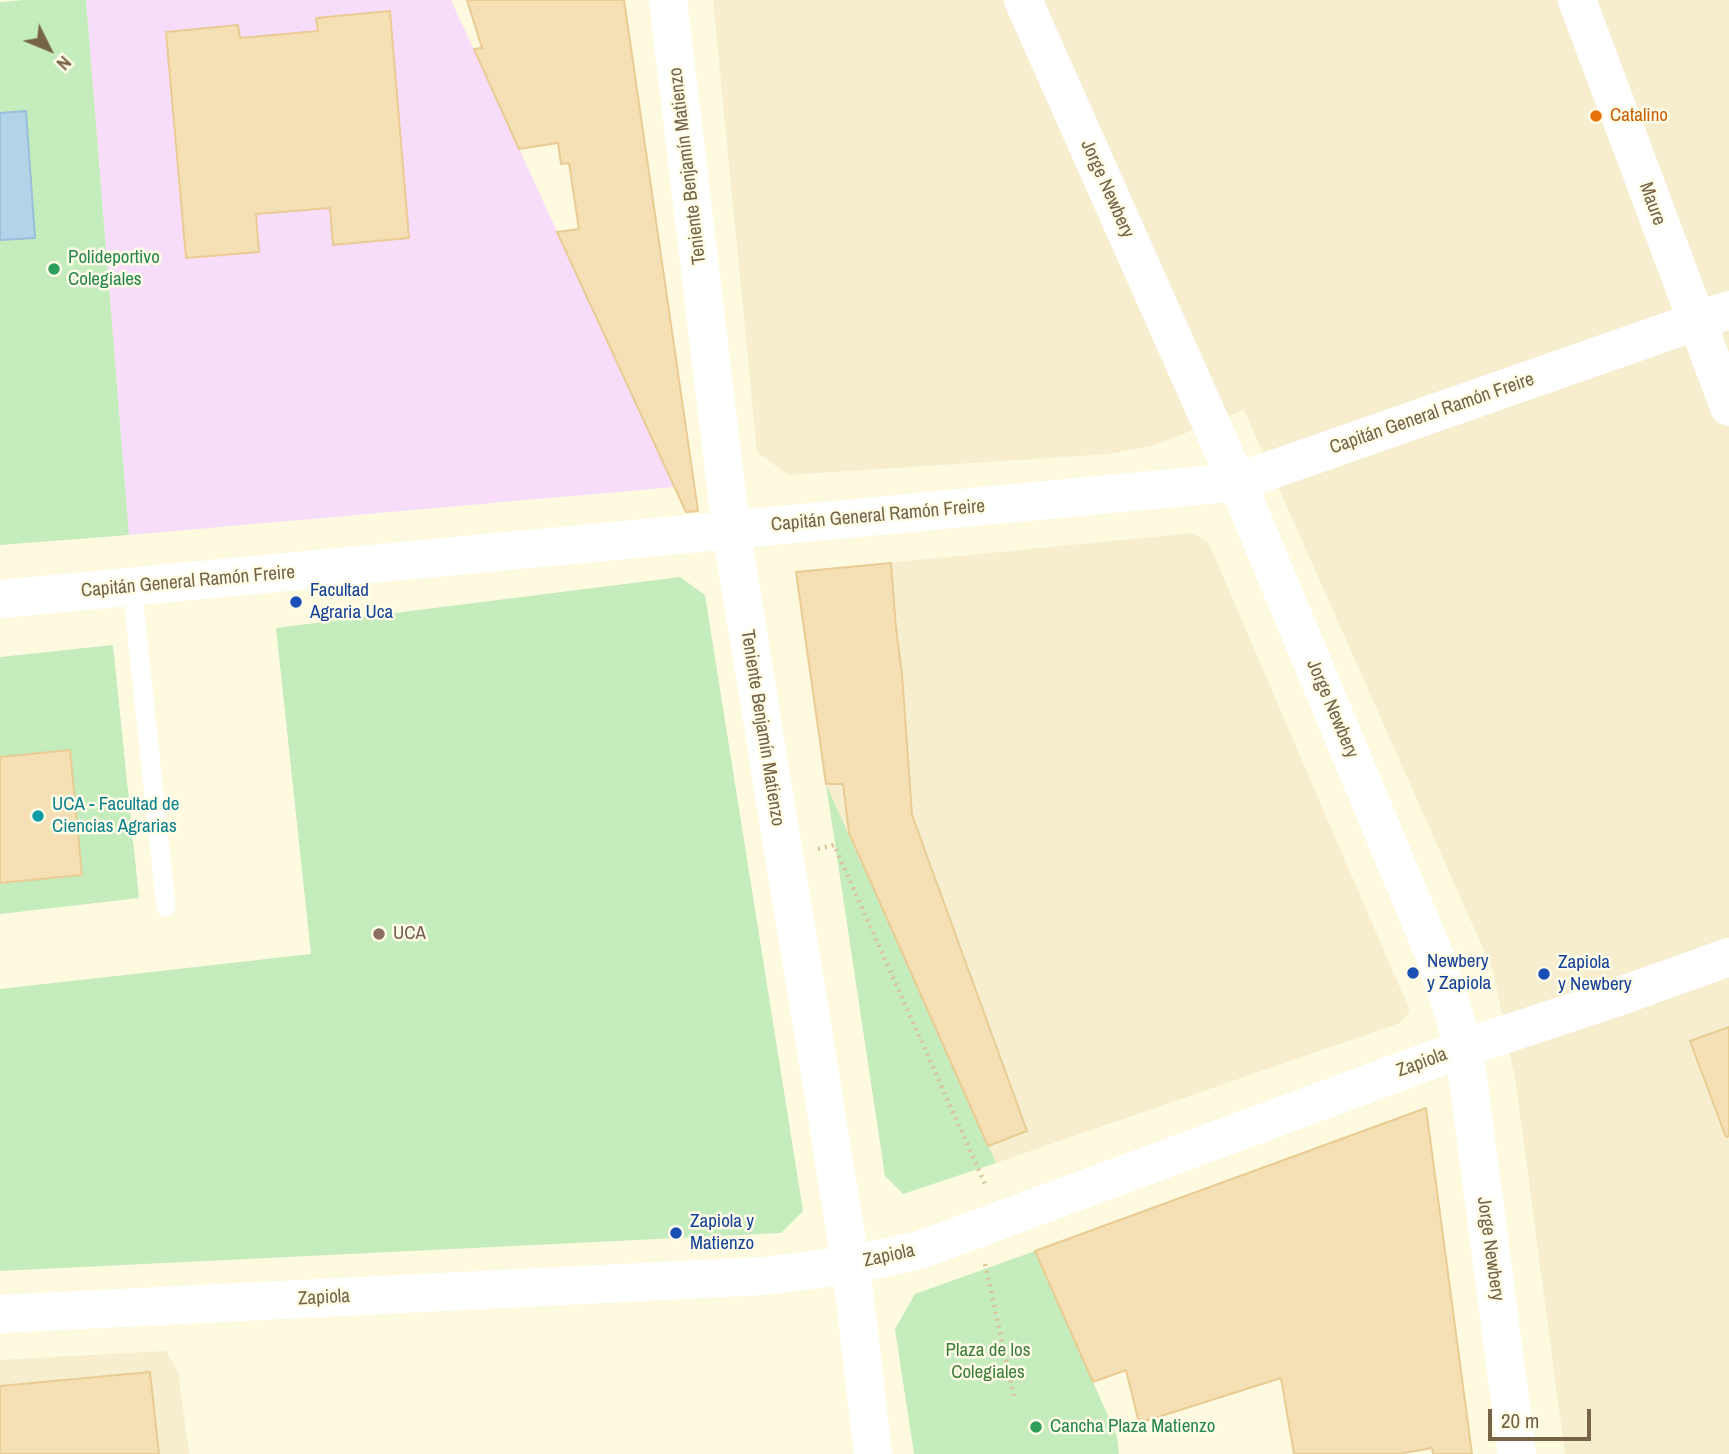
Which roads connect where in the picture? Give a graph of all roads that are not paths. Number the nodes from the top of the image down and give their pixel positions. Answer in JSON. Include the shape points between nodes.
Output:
{"nodes":[{"id":1,"x":668,"y":0,"type":"edge"},
{"id":2,"x":1023,"y":0,"type":"edge"},
{"id":3,"x":1577,"y":0,"type":"edge"},
{"id":4,"x":1712,"y":316,"type":"edge"},
{"id":5,"x":1729,"y":407,"type":"edge"},
{"id":6,"x":1237,"y":482,"type":"junction"},
{"id":7,"x":731,"y":530,"type":"junction"},
{"id":8,"x":132,"y":587,"type":"junction"},
{"id":9,"x":0,"y":599,"type":"edge"},
{"id":10,"x":166,"y":907,"type":"dead end"},
{"id":11,"x":1729,"y":957,"type":"edge"},
{"id":12,"x":1464,"y":1048,"type":"junction"},
{"id":13,"x":851,"y":1265,"type":"junction"},
{"id":14,"x":0,"y":1314,"type":"edge"},
{"id":15,"x":873,"y":1454,"type":"edge"},
{"id":16,"x":1517,"y":1454,"type":"edge"}],
"edges":[{"from":1,"to":7,"type":"street","name":"Teniente Benjamín Matienzo"},
{"from":2,"to":6,"type":"street","name":"Jorge Newbery"},
{"from":3,"to":4,"type":"street","name":"Maure"},
{"from":4,"to":5,"type":"street","name":"Maure"},
{"from":4,"to":6,"type":"street","name":"Capitán General Ramón Freire"},
{"from":6,"to":7,"type":"street","name":"Capitán General Ramón Freire"},
{"from":6,"to":12,"type":"street","name":"Jorge Newbery","via":[[1437,961]]},
{"from":7,"to":8,"type":"street","name":"Capitán General Ramón Freire"},
{"from":7,"to":13,"type":"street","name":"Teniente Benjamín Matienzo"},
{"from":8,"to":9,"type":"street","name":"Capitán General Ramón Freire"},
{"from":8,"to":10,"type":"lane"},
{"from":11,"to":12,"type":"street","name":"Zapiola"},
{"from":12,"to":13,"type":"street","name":"Zapiola","via":[[920,1250]]},
{"from":12,"to":16,"type":"street","name":"Jorge Newbery"},
{"from":13,"to":14,"type":"street","name":"Zapiola","via":[[763,1276]]},
{"from":13,"to":15,"type":"street","name":"Teniente Benjamín Matienzo"}]}
